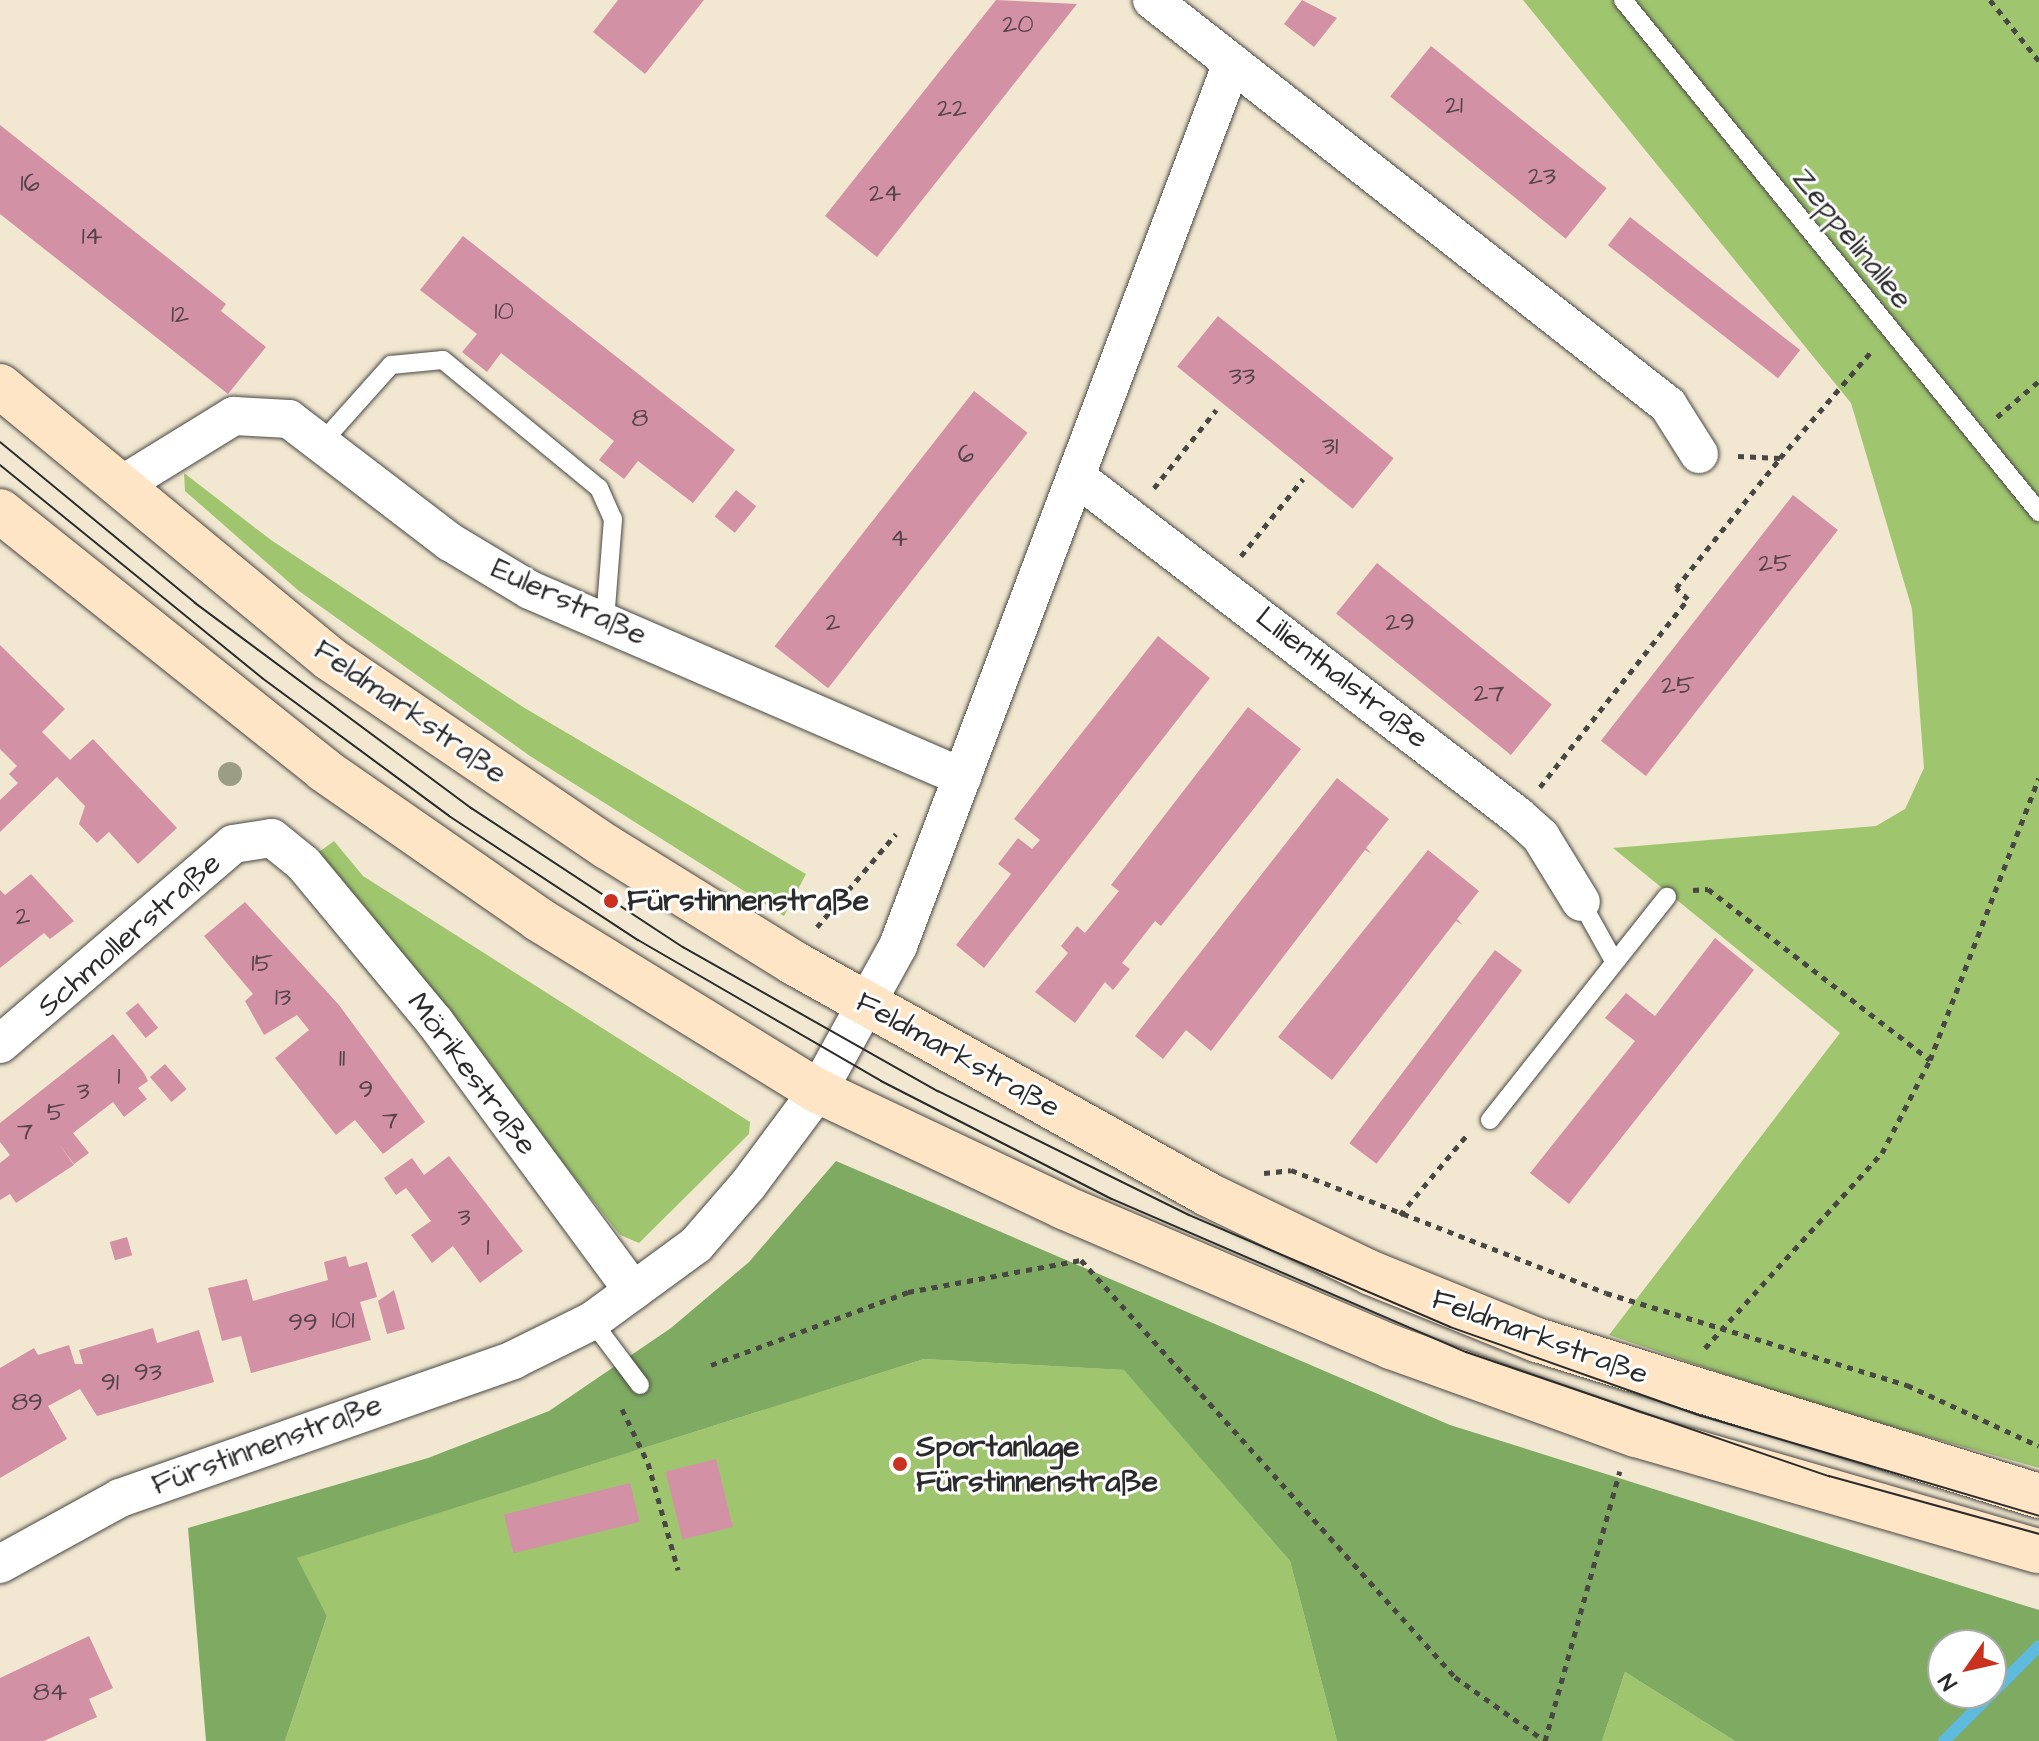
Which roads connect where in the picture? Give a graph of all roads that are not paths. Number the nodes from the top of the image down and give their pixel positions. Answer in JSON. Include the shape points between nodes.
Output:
{"nodes":[{"id":1,"x":1152,"y":0,"type":"edge"},
{"id":2,"x":1623,"y":0,"type":"edge"},
{"id":3,"x":1232,"y":63,"type":"junction"},
{"id":4,"x":0,"y":386,"type":"edge"},
{"id":5,"x":324,"y":440,"type":"junction"},
{"id":6,"x":1699,"y":454,"type":"road end"},
{"id":7,"x":1079,"y":479,"type":"junction"},
{"id":8,"x":120,"y":486,"type":"junction"},
{"id":9,"x":0,"y":511,"type":"edge"},
{"id":10,"x":2039,"y":512,"type":"edge"},
{"id":11,"x":605,"y":621,"type":"junction"},
{"id":12,"x":962,"y":777,"type":"junction"},
{"id":13,"x":303,"y":863,"type":"joint"},
{"id":14,"x":1667,"y":897,"type":"road end"},
{"id":15,"x":1581,"y":902,"type":"joint"},
{"id":16,"x":1614,"y":961,"type":"junction"},
{"id":17,"x":869,"y":1005,"type":"junction"},
{"id":18,"x":0,"y":1044,"type":"edge"},
{"id":19,"x":818,"y":1091,"type":"junction"},
{"id":20,"x":1490,"y":1120,"type":"road end"},
{"id":21,"x":633,"y":1291,"type":"junction"},
{"id":22,"x":592,"y":1321,"type":"junction"},
{"id":23,"x":640,"y":1385,"type":"road end"},
{"id":24,"x":2039,"y":1496,"type":"edge"},
{"id":25,"x":2039,"y":1551,"type":"edge"},
{"id":26,"x":0,"y":1564,"type":"edge"}],
"edges":[{"from":1,"to":3,"type":"street"},
{"from":2,"to":10,"type":"lane","name":"Zeppelinallee"},
{"from":3,"to":6,"type":"street","via":[[1668,405]]},
{"from":3,"to":7,"type":"street"},
{"from":4,"to":8,"type":"main road","name":"Feldmarkstraße"},
{"from":5,"to":8,"type":"street","name":"Eulerstraße","via":[[289,419],[234,416]]},
{"from":5,"to":11,"type":"street","name":"Eulerstraße","via":[[450,542],[530,590]]},
{"from":5,"to":11,"type":"lane","via":[[391,365],[443,360],[599,488],[614,532]]},
{"from":7,"to":12,"type":"street"},
{"from":7,"to":15,"type":"street","name":"Lilienthalstraße","via":[[1133,514],[1518,816],[1541,837]]},
{"from":8,"to":17,"type":"main road","name":"Feldmarkstraße","via":[[330,659],[607,847]]},
{"from":9,"to":19,"type":"main road","name":"Feldmarkstraße","via":[[324,770],[538,919]]},
{"from":11,"to":12,"type":"street","name":"Eulerstraße"},
{"from":12,"to":17,"type":"street"},
{"from":13,"to":18,"type":"street","name":"Schmollerstraße","via":[[272,838],[233,844]]},
{"from":13,"to":21,"type":"street","name":"Mörikestraße","via":[[435,1022]]},
{"from":14,"to":16,"type":"lane"},
{"from":15,"to":16,"type":"lane"},
{"from":16,"to":20,"type":"lane"},
{"from":17,"to":19,"type":"street","name":"Fürstinnenstraße"},
{"from":17,"to":24,"type":"main road","name":"Feldmarkstraße","via":[[1286,1234],[1537,1340]]},
{"from":19,"to":21,"type":"street","name":"Fürstinnenstraße","via":[[696,1245]]},
{"from":19,"to":25,"type":"main road","name":"Feldmarkstraße","via":[[1063,1207],[1391,1347],[1636,1435]]},
{"from":21,"to":22,"type":"street","name":"Fürstinnenstraße"},
{"from":22,"to":23,"type":"lane"},
{"from":22,"to":26,"type":"street","name":"Fürstinnenstraße","via":[[513,1360],[120,1498]]}]}
